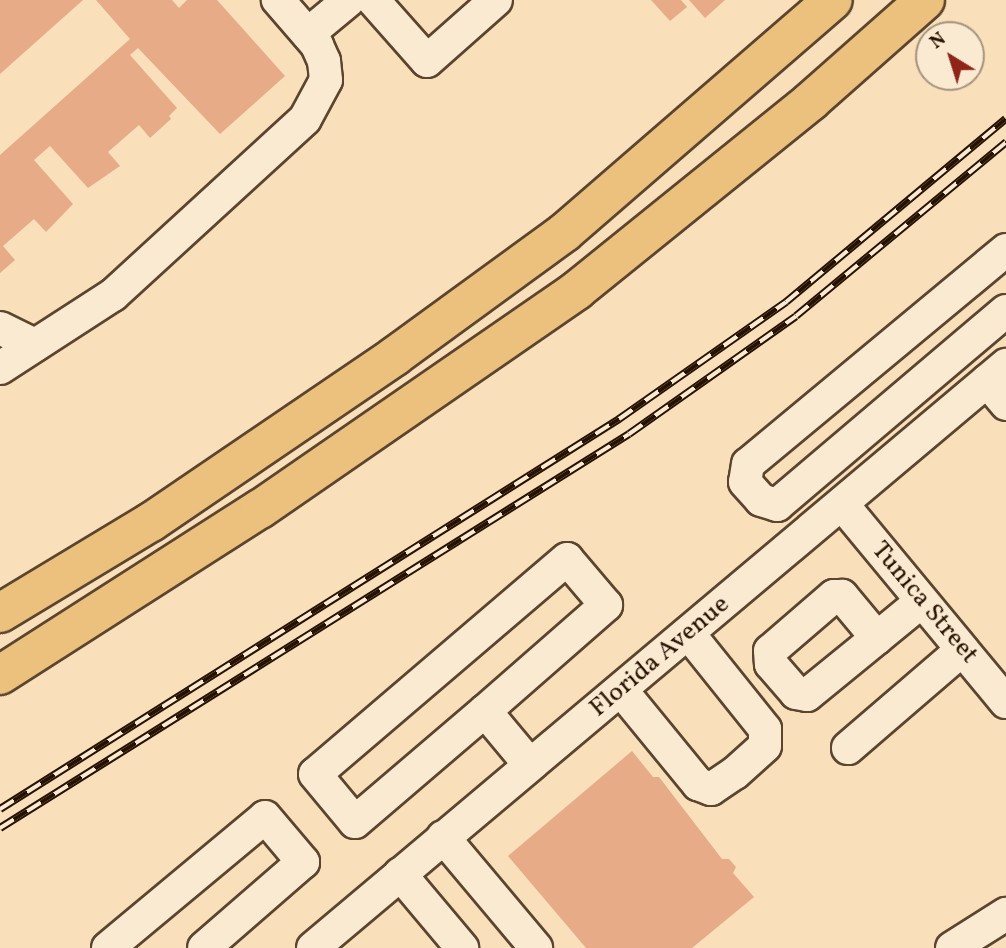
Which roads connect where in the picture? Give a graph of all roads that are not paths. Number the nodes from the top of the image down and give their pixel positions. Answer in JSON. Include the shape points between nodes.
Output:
{"nodes":[{"id":1,"x":278,"y":0,"type":"edge"},
{"id":2,"x":349,"y":0,"type":"edge"},
{"id":3,"x":373,"y":0,"type":"edge"},
{"id":4,"x":496,"y":0,"type":"edge"},
{"id":5,"x":833,"y":0,"type":"edge"},
{"id":6,"x":925,"y":0,"type":"edge"},
{"id":7,"x":308,"y":34,"type":"junction"},
{"id":8,"x":1006,"y":250,"type":"edge"},
{"id":9,"x":1006,"y":311,"type":"edge"},
{"id":10,"x":0,"y":328,"type":"edge"},
{"id":11,"x":36,"y":345,"type":"junction"},
{"id":12,"x":0,"y":368,"type":"edge"},
{"id":13,"x":1000,"y":383,"type":"edge"},
{"id":14,"x":834,"y":459,"type":"junction"},
{"id":15,"x":851,"y":496,"type":"junction"},
{"id":16,"x":922,"y":601,"type":"junction"},
{"id":17,"x":0,"y":613,"type":"edge"},
{"id":18,"x":688,"y":633,"type":"junction"},
{"id":19,"x":877,"y":638,"type":"dead end"},
{"id":20,"x":962,"y":650,"type":"junction"},
{"id":21,"x":0,"y":675,"type":"edge"},
{"id":22,"x":621,"y":690,"type":"junction"},
{"id":23,"x":1006,"y":702,"type":"edge"},
{"id":24,"x":485,"y":711,"type":"junction"},
{"id":25,"x":848,"y":748,"type":"dead end"},
{"id":26,"x":530,"y":765,"type":"junction"},
{"id":27,"x":443,"y":838,"type":"junction"},
{"id":28,"x":400,"y":874,"type":"junction"},
{"id":29,"x":1006,"y":914,"type":"edge"},
{"id":30,"x":970,"y":944,"type":"edge"},
{"id":31,"x":108,"y":948,"type":"edge"},
{"id":32,"x":204,"y":948,"type":"edge"},
{"id":33,"x":313,"y":948,"type":"edge"},
{"id":34,"x":462,"y":948,"type":"edge"},
{"id":35,"x":536,"y":948,"type":"edge"}],
"edges":[{"from":1,"to":7,"type":"street"},
{"from":2,"to":7,"type":"street"},
{"from":3,"to":4,"type":"street","via":[[427,61]]},
{"from":5,"to":17,"type":"highway","via":[[565,232],[151,522]]},
{"from":6,"to":21,"type":"highway","via":[[811,101],[577,290],[260,509]]},
{"from":7,"to":11,"type":"street","via":[[324,61],[326,80],[305,119],[113,295]]},
{"from":8,"to":14,"type":"street","via":[[748,464],[745,482],[761,500],[777,505]]},
{"from":9,"to":14,"type":"street"},
{"from":10,"to":11,"type":"street"},
{"from":11,"to":12,"type":"street"},
{"from":13,"to":15,"type":"street","name":"Florida Avenue"},
{"from":14,"to":15,"type":"street","name":"Tunica Street"},
{"from":15,"to":16,"type":"street","name":"Tunica Street"},
{"from":15,"to":18,"type":"street","name":"Florida Avenue"},
{"from":16,"to":19,"type":"street"},
{"from":16,"to":20,"type":"street","name":"Tunica Street"},
{"from":18,"to":22,"type":"street","name":"Florida Avenue"},
{"from":18,"to":22,"type":"street","via":[[765,729],[765,747],[735,773],[711,789],[698,784]]},
{"from":20,"to":23,"type":"street","name":"Tunica Street"},
{"from":20,"to":25,"type":"street"},
{"from":22,"to":26,"type":"street","name":"Florida Avenue"},
{"from":24,"to":24,"type":"street","via":[[355,822],[315,774],[567,559],[606,605]]},
{"from":24,"to":26,"type":"street"},
{"from":26,"to":27,"type":"street","name":"Florida Avenue"},
{"from":27,"to":28,"type":"street","name":"Florida Avenue"},
{"from":27,"to":35,"type":"street"},
{"from":28,"to":33,"type":"street","name":"Florida Avenue"},
{"from":28,"to":34,"type":"street"},
{"from":29,"to":30,"type":"street"},
{"from":31,"to":32,"type":"street","via":[[265,817],[303,862]]}]}
